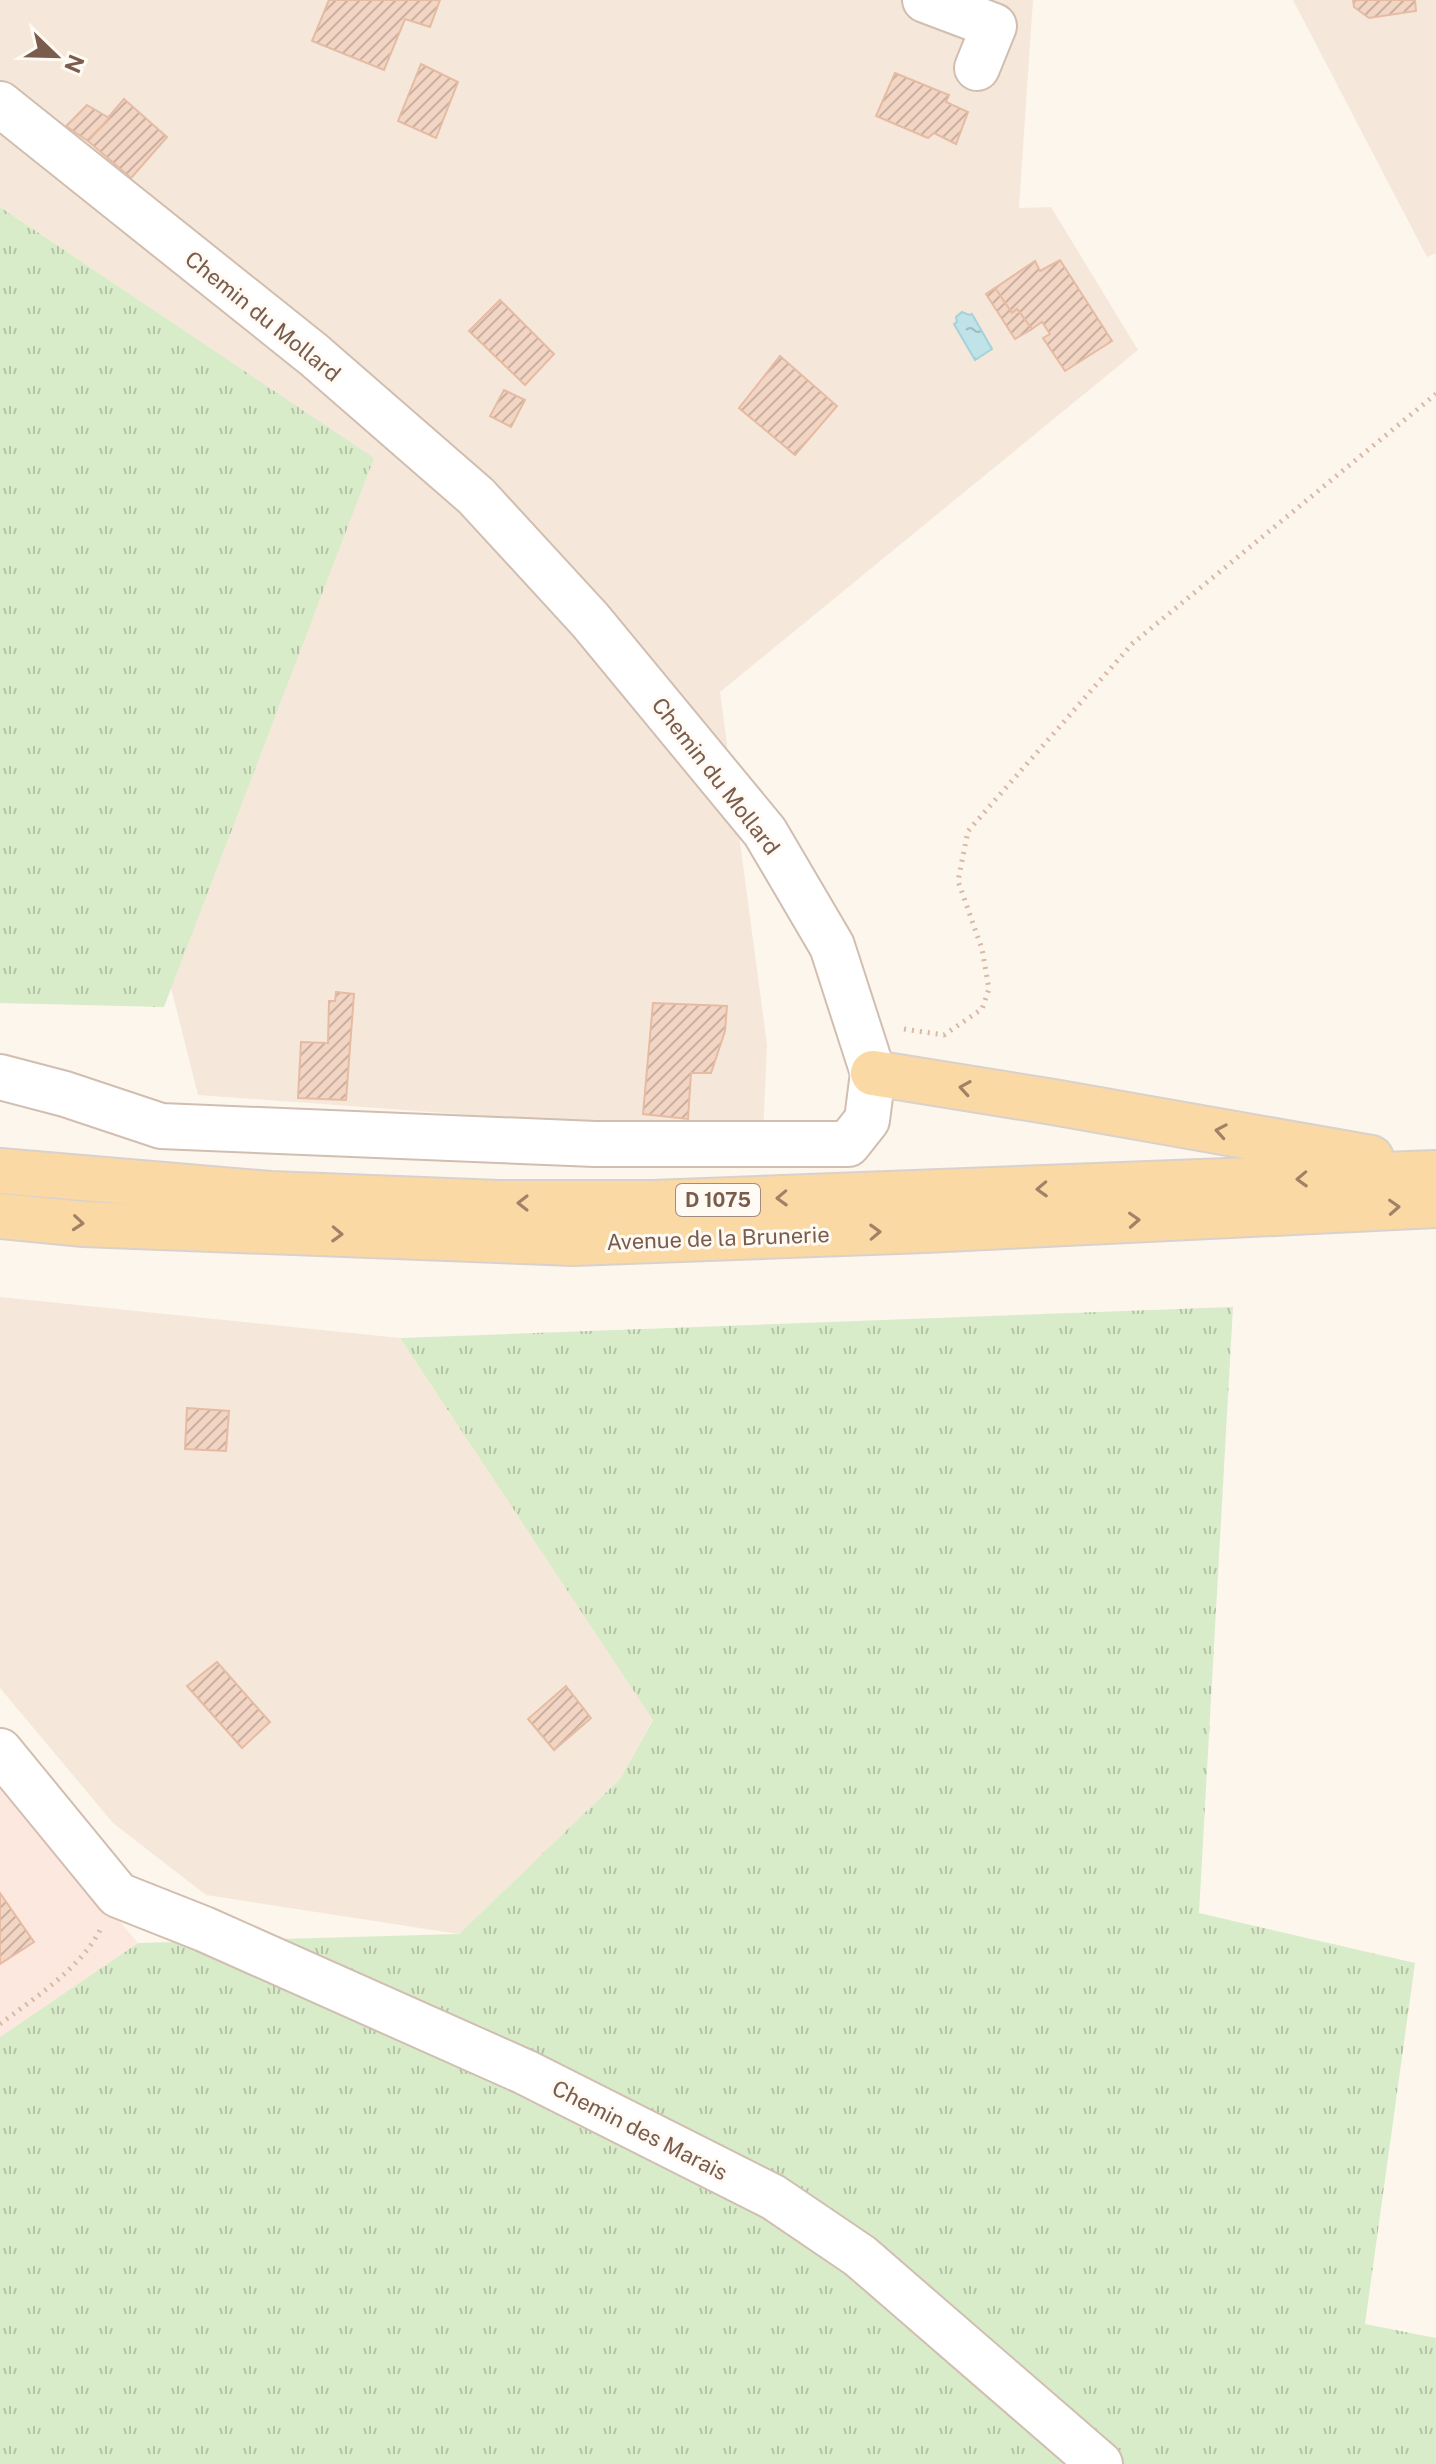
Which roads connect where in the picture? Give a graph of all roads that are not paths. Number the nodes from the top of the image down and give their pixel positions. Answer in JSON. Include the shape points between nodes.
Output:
{"nodes":[{"id":1,"x":925,"y":0,"type":"edge"},
{"id":2,"x":977,"y":68,"type":"dead end"},
{"id":3,"x":0,"y":104,"type":"edge"},
{"id":4,"x":873,"y":1073,"type":"junction"},
{"id":5,"x":0,"y":1077,"type":"edge"},
{"id":6,"x":0,"y":1171,"type":"edge"},
{"id":7,"x":1436,"y":1172,"type":"edge"},
{"id":8,"x":1436,"y":1205,"type":"edge"},
{"id":9,"x":0,"y":1216,"type":"edge"},
{"id":10,"x":0,"y":1751,"type":"edge"},
{"id":11,"x":1100,"y":2464,"type":"edge"}],
"edges":[{"from":1,"to":2,"type":"street","via":[[994,26]]},
{"from":3,"to":4,"type":"street","name":"Chemin du Mollard","via":[[314,355],[476,496],[590,620],[765,832],[832,946]]},
{"from":4,"to":5,"type":"street","name":"Chemin du Mollard","via":[[867,1120],[848,1144],[595,1144],[161,1126]]},
{"from":7,"to":4,"type":"main road","one_way":true},
{"from":7,"to":6,"type":"main road","number":"D 1075","one_way":true,"via":[[653,1203],[499,1203],[271,1194]]},
{"from":9,"to":8,"type":"main road","name":"Avenue de la Brunerie","number":"D 1075","one_way":true,"via":[[84,1224],[573,1243]]},
{"from":10,"to":11,"type":"street","name":"Chemin des Marais","via":[[118,1895],[525,2072],[773,2197],[860,2256]]}]}
